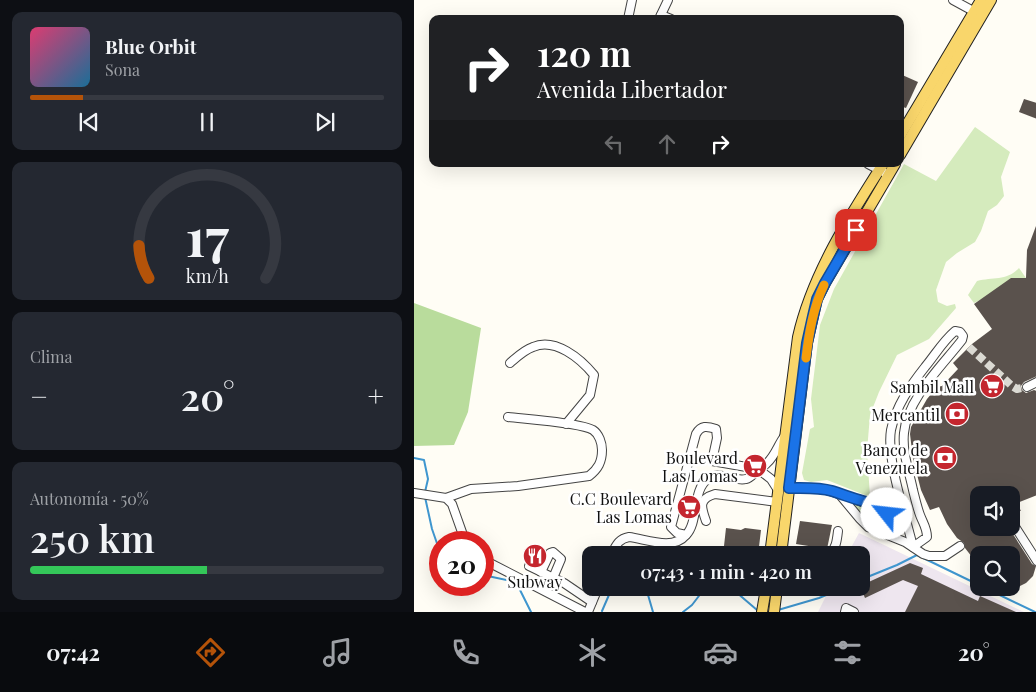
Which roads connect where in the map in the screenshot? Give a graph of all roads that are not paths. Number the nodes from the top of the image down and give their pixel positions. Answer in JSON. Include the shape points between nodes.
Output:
{"nodes":[{"id":1,"x":632,"y":0,"type":"edge"},
{"id":2,"x":668,"y":0,"type":"edge"},
{"id":3,"x":953,"y":0,"type":"edge"},
{"id":4,"x":981,"y":0,"type":"edge"},
{"id":5,"x":991,"y":0,"type":"edge"},
{"id":6,"x":975,"y":12,"type":"junction"},
{"id":7,"x":629,"y":15,"type":"edge"},
{"id":8,"x":661,"y":15,"type":"edge"},
{"id":9,"x":904,"y":129,"type":"edge"},
{"id":10,"x":904,"y":147,"type":"edge"},
{"id":11,"x":883,"y":168,"type":"edge"},
{"id":12,"x":962,"y":340,"type":"junction"},
{"id":13,"x":969,"y":347,"type":"tunnel mouth"},
{"id":14,"x":510,"y":363,"type":"dead end"},
{"id":15,"x":1036,"y":382,"type":"edge"},
{"id":16,"x":1027,"y":387,"type":"dead end"},
{"id":17,"x":508,"y":417,"type":"dead end"},
{"id":18,"x":566,"y":424,"type":"junction"},
{"id":19,"x":785,"y":436,"type":"junction"},
{"id":20,"x":774,"y":456,"type":"junction"},
{"id":21,"x":712,"y":461,"type":"junction"},
{"id":22,"x":758,"y":470,"type":"junction"},
{"id":23,"x":709,"y":478,"type":"junction"},
{"id":24,"x":771,"y":479,"type":"junction"},
{"id":25,"x":789,"y":488,"type":"junction"},
{"id":26,"x":778,"y":490,"type":"junction"},
{"id":27,"x":414,"y":493,"type":"edge"},
{"id":28,"x":840,"y":495,"type":"junction"},
{"id":29,"x":446,"y":498,"type":"junction"},
{"id":30,"x":776,"y":502,"type":"junction"},
{"id":31,"x":902,"y":502,"type":"junction"},
{"id":32,"x":881,"y":505,"type":"junction"},
{"id":33,"x":706,"y":521,"type":"dead end"},
{"id":34,"x":461,"y":531,"type":"edge"},
{"id":35,"x":838,"y":531,"type":"dead end"},
{"id":36,"x":877,"y":531,"type":"junction"},
{"id":37,"x":686,"y":535,"type":"junction"},
{"id":38,"x":1020,"y":535,"type":"edge"},
{"id":39,"x":616,"y":546,"type":"edge"},
{"id":40,"x":771,"y":546,"type":"edge"},
{"id":41,"x":782,"y":546,"type":"edge"},
{"id":42,"x":836,"y":546,"type":"edge"},
{"id":43,"x":960,"y":546,"type":"dead end"},
{"id":44,"x":913,"y":547,"type":"junction"},
{"id":45,"x":1036,"y":561,"type":"edge"},
{"id":46,"x":494,"y":565,"type":"edge"},
{"id":47,"x":529,"y":566,"type":"dead end"},
{"id":48,"x":541,"y":572,"type":"junction"},
{"id":49,"x":553,"y":578,"type":"junction"},
{"id":50,"x":595,"y":596,"type":"edge"},
{"id":51,"x":765,"y":596,"type":"edge"},
{"id":52,"x":776,"y":596,"type":"edge"},
{"id":53,"x":592,"y":602,"type":"junction"},
{"id":54,"x":586,"y":612,"type":"edge"},
{"id":55,"x":762,"y":612,"type":"edge"},
{"id":56,"x":774,"y":612,"type":"edge"}],
"edges":[{"from":1,"to":7,"type":"street"},
{"from":2,"to":8,"type":"street"},
{"from":3,"to":6,"type":"street"},
{"from":4,"to":6,"type":"main road"},
{"from":5,"to":10,"type":"main road"},
{"from":6,"to":9,"type":"main road"},
{"from":11,"to":19,"type":"main road","via":[[846,224],[804,311]]},
{"from":11,"to":25,"type":"main road","via":[[817,299],[807,343]]},
{"from":12,"to":13,"type":"street"},
{"from":12,"to":31,"type":"street","via":[[960,332],[955,331],[948,338],[913,382],[894,420],[890,443]]},
{"from":12,"to":44,"type":"street","via":[[924,388],[906,425],[906,458],[915,501],[927,529],[927,537]]},
{"from":14,"to":18,"type":"street","via":[[535,346],[552,345],[586,365],[594,375],[590,395]]},
{"from":15,"to":16,"type":"street"},
{"from":17,"to":18,"type":"street"},
{"from":18,"to":29,"type":"street","via":[[593,430],[601,440],[602,459],[598,470],[589,476],[471,489]]},
{"from":19,"to":20,"type":"street"},
{"from":19,"to":26,"type":"main road"},
{"from":20,"to":22,"type":"street"},
{"from":20,"to":24,"type":"street"},
{"from":21,"to":22,"type":"street"},
{"from":21,"to":23,"type":"street"},
{"from":21,"to":37,"type":"street","via":[[718,434],[716,429],[701,427],[696,434],[670,527]]},
{"from":22,"to":23,"type":"street","via":[[747,479],[722,475]]},
{"from":22,"to":24,"type":"street"},
{"from":23,"to":37,"type":"street","via":[[702,485],[692,526]]},
{"from":24,"to":26,"type":"street"},
{"from":25,"to":28,"type":"street","via":[[819,489]]},
{"from":25,"to":41,"type":"main road"},
{"from":26,"to":30,"type":"main road"},
{"from":27,"to":29,"type":"street"},
{"from":28,"to":32,"type":"street"},
{"from":28,"to":36,"type":"street","via":[[860,519]]},
{"from":29,"to":34,"type":"street","via":[[452,504]]},
{"from":30,"to":33,"type":"street","via":[[715,494],[707,496],[702,503]]},
{"from":30,"to":40,"type":"main road"},
{"from":31,"to":32,"type":"street"},
{"from":31,"to":44,"type":"street"},
{"from":32,"to":36,"type":"street","via":[[887,518]]},
{"from":35,"to":42,"type":"street"},
{"from":36,"to":44,"type":"street"},
{"from":37,"to":39,"type":"street","via":[[673,543],[622,538]]},
{"from":38,"to":45,"type":"street"},
{"from":43,"to":44,"type":"street","via":[[939,557],[923,554]]},
{"from":46,"to":54,"type":"street"},
{"from":47,"to":48,"type":"street"},
{"from":48,"to":49,"type":"street"},
{"from":48,"to":49,"type":"street","via":[[553,552],[561,559]]},
{"from":49,"to":53,"type":"street"},
{"from":50,"to":53,"type":"street"},
{"from":51,"to":55,"type":"main road"},
{"from":52,"to":56,"type":"main road"},
{"from":53,"to":54,"type":"street"}]}
